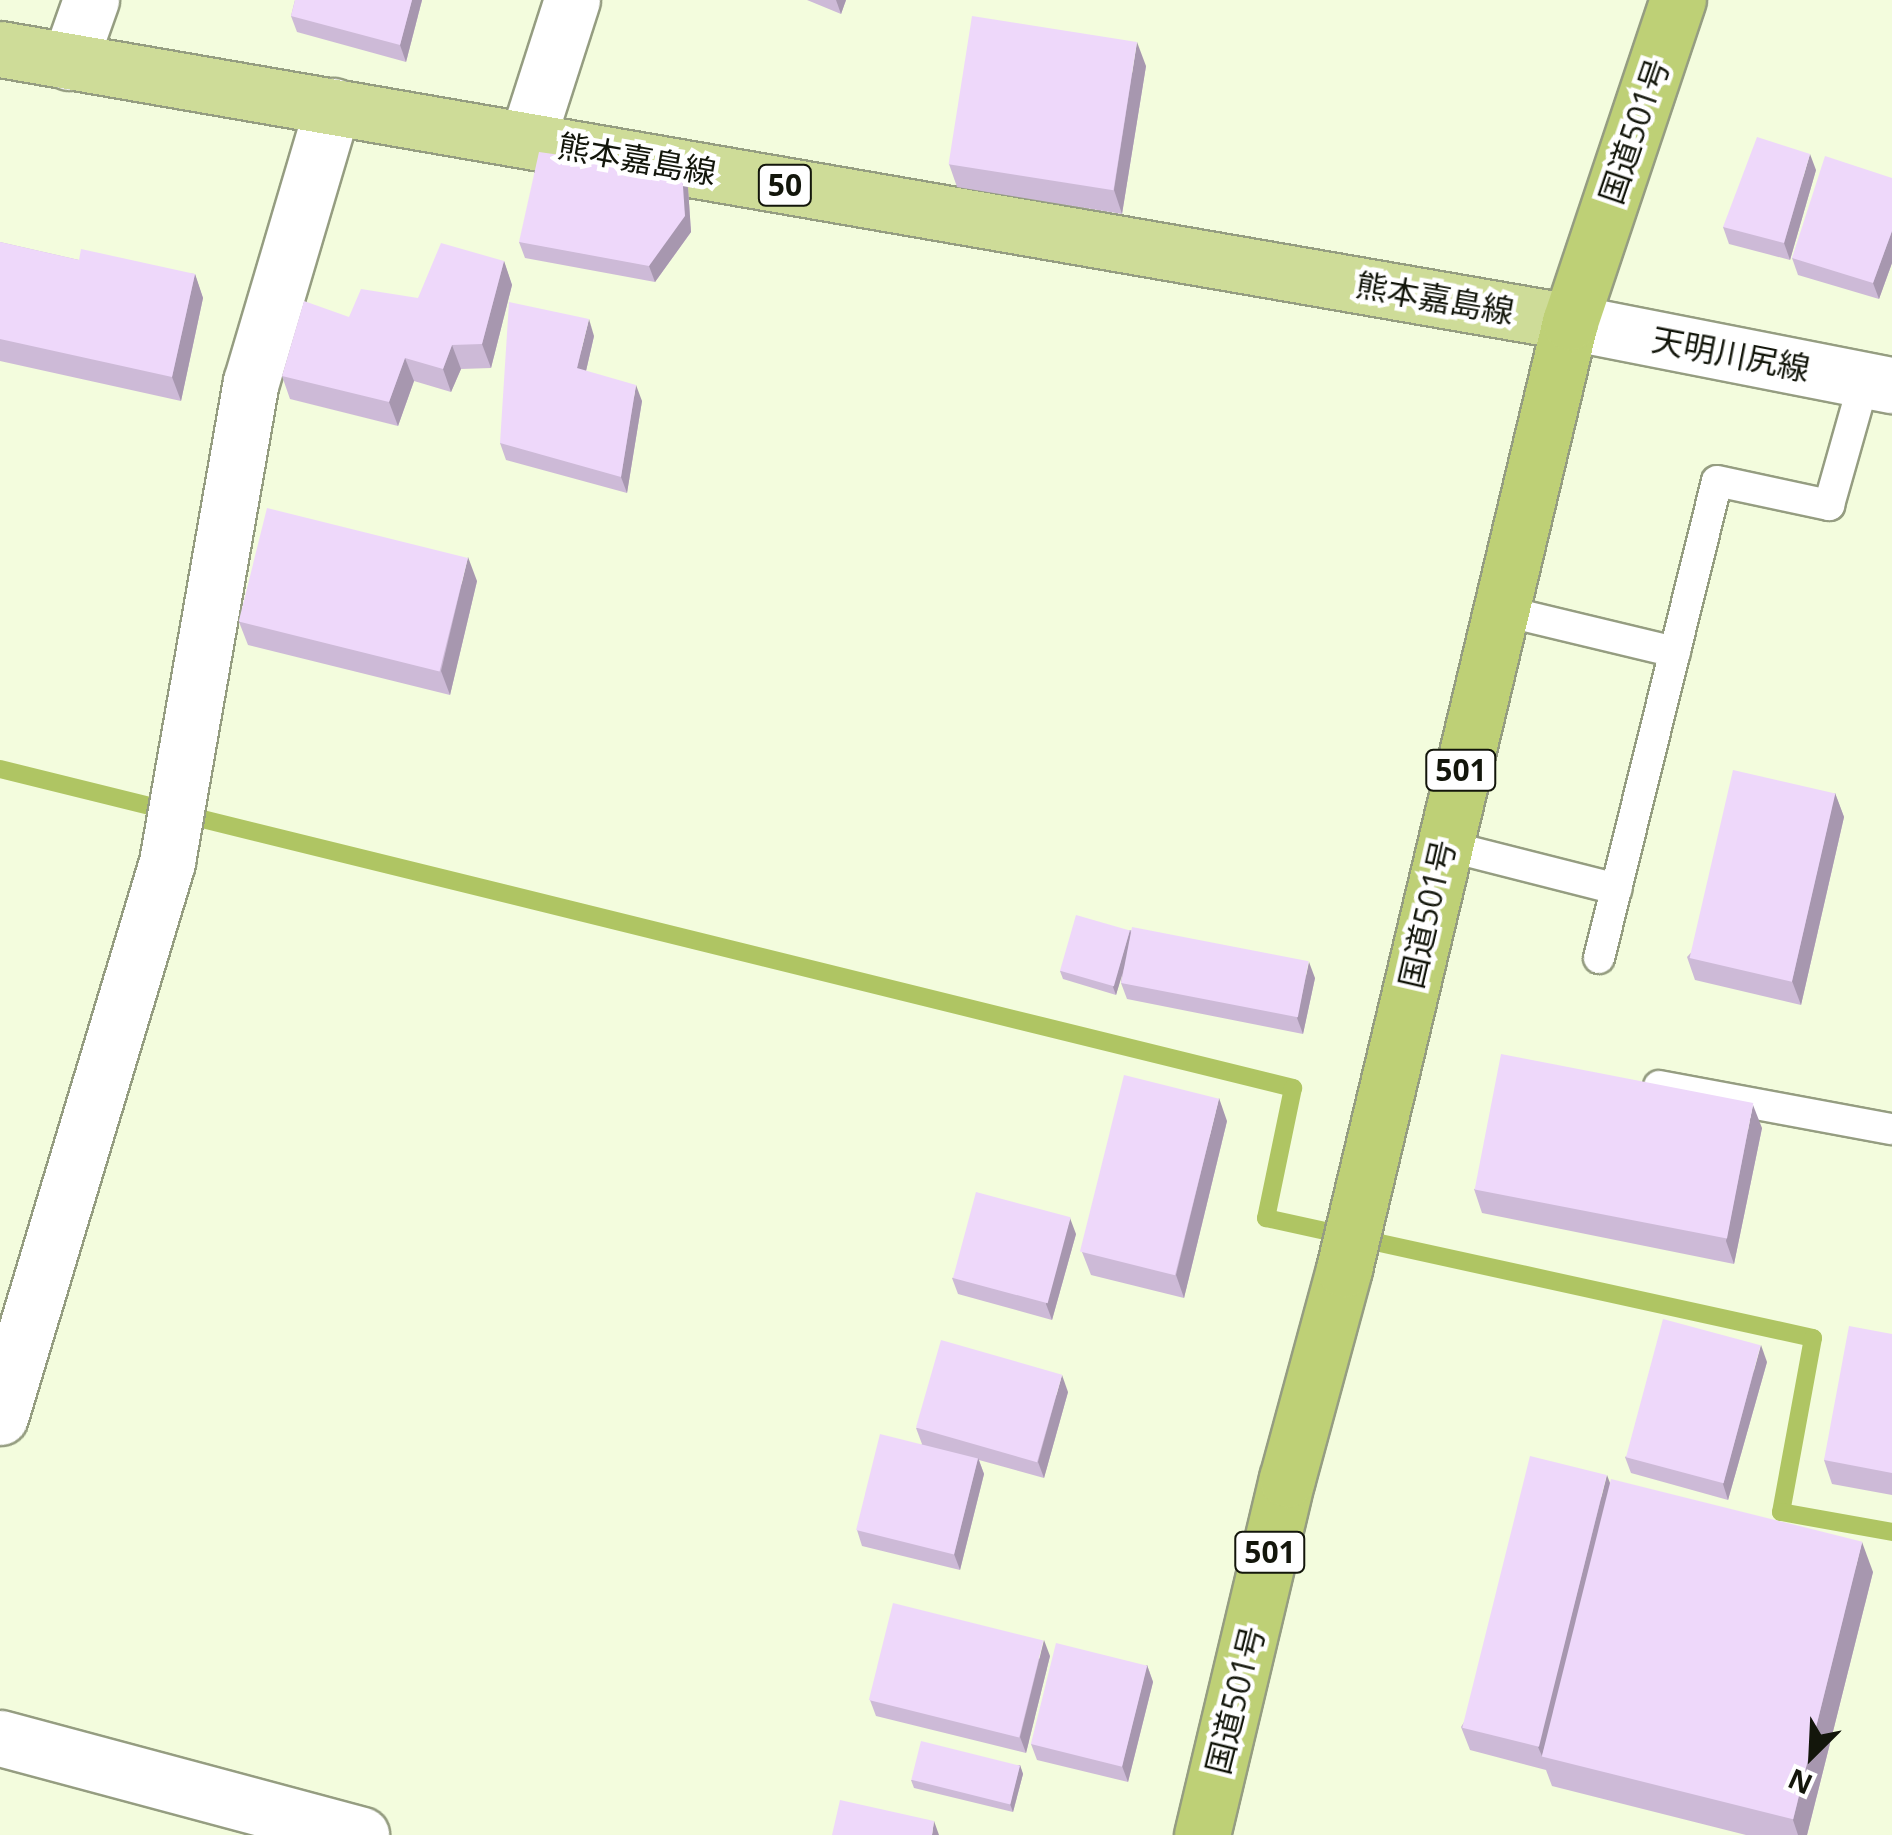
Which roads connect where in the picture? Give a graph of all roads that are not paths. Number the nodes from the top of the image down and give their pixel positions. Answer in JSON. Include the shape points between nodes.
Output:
{"nodes":[{"id":1,"x":92,"y":0,"type":"edge"},
{"id":2,"x":572,"y":0,"type":"edge"},
{"id":3,"x":1678,"y":0,"type":"edge"},
{"id":4,"x":0,"y":49,"type":"edge"},
{"id":5,"x":69,"y":62,"type":"junction"},
{"id":6,"x":333,"y":106,"type":"junction"},
{"id":7,"x":528,"y":140,"type":"junction"},
{"id":8,"x":1570,"y":322,"type":"junction"},
{"id":9,"x":1878,"y":383,"type":"edge"},
{"id":10,"x":1500,"y":610,"type":"junction"},
{"id":11,"x":1675,"y":652,"type":"junction"},
{"id":12,"x":1443,"y":845,"type":"junction"},
{"id":13,"x":1617,"y":889,"type":"junction"},
{"id":14,"x":1599,"y":958,"type":"dead end"},
{"id":15,"x":1624,"y":1080,"type":"edge"},
{"id":16,"x":1892,"y":1129,"type":"edge"},
{"id":17,"x":0,"y":1417,"type":"edge"},
{"id":18,"x":0,"y":1738,"type":"edge"},
{"id":19,"x":361,"y":1835,"type":"edge"},
{"id":20,"x":1202,"y":1835,"type":"edge"}],
"edges":[{"from":1,"to":5,"type":"street"},
{"from":2,"to":7,"type":"street"},
{"from":3,"to":8,"type":"highway","name":"国道501号","number":"501"},
{"from":4,"to":5,"type":"main road","name":"熊本嘉島線","number":"50"},
{"from":5,"to":6,"type":"main road","name":"熊本嘉島線","number":"50"},
{"from":6,"to":7,"type":"main road","name":"熊本嘉島線","number":"50"},
{"from":6,"to":17,"type":"street","via":[[251,382],[167,862]]},
{"from":7,"to":8,"type":"main road","name":"熊本嘉島線","number":"50"},
{"from":8,"to":9,"type":"street","name":"天明川尻線"},
{"from":8,"to":10,"type":"highway","name":"国道501号","number":"501"},
{"from":9,"to":11,"type":"lane","via":[[1828,505],[1717,481]]},
{"from":10,"to":11,"type":"lane"},
{"from":10,"to":12,"type":"highway","name":"国道501号","number":"501"},
{"from":11,"to":13,"type":"lane"},
{"from":12,"to":13,"type":"lane"},
{"from":12,"to":20,"type":"highway","name":"国道501号","number":"501"},
{"from":13,"to":14,"type":"lane"},
{"from":15,"to":16,"type":"lane"},
{"from":18,"to":19,"type":"street"}]}
